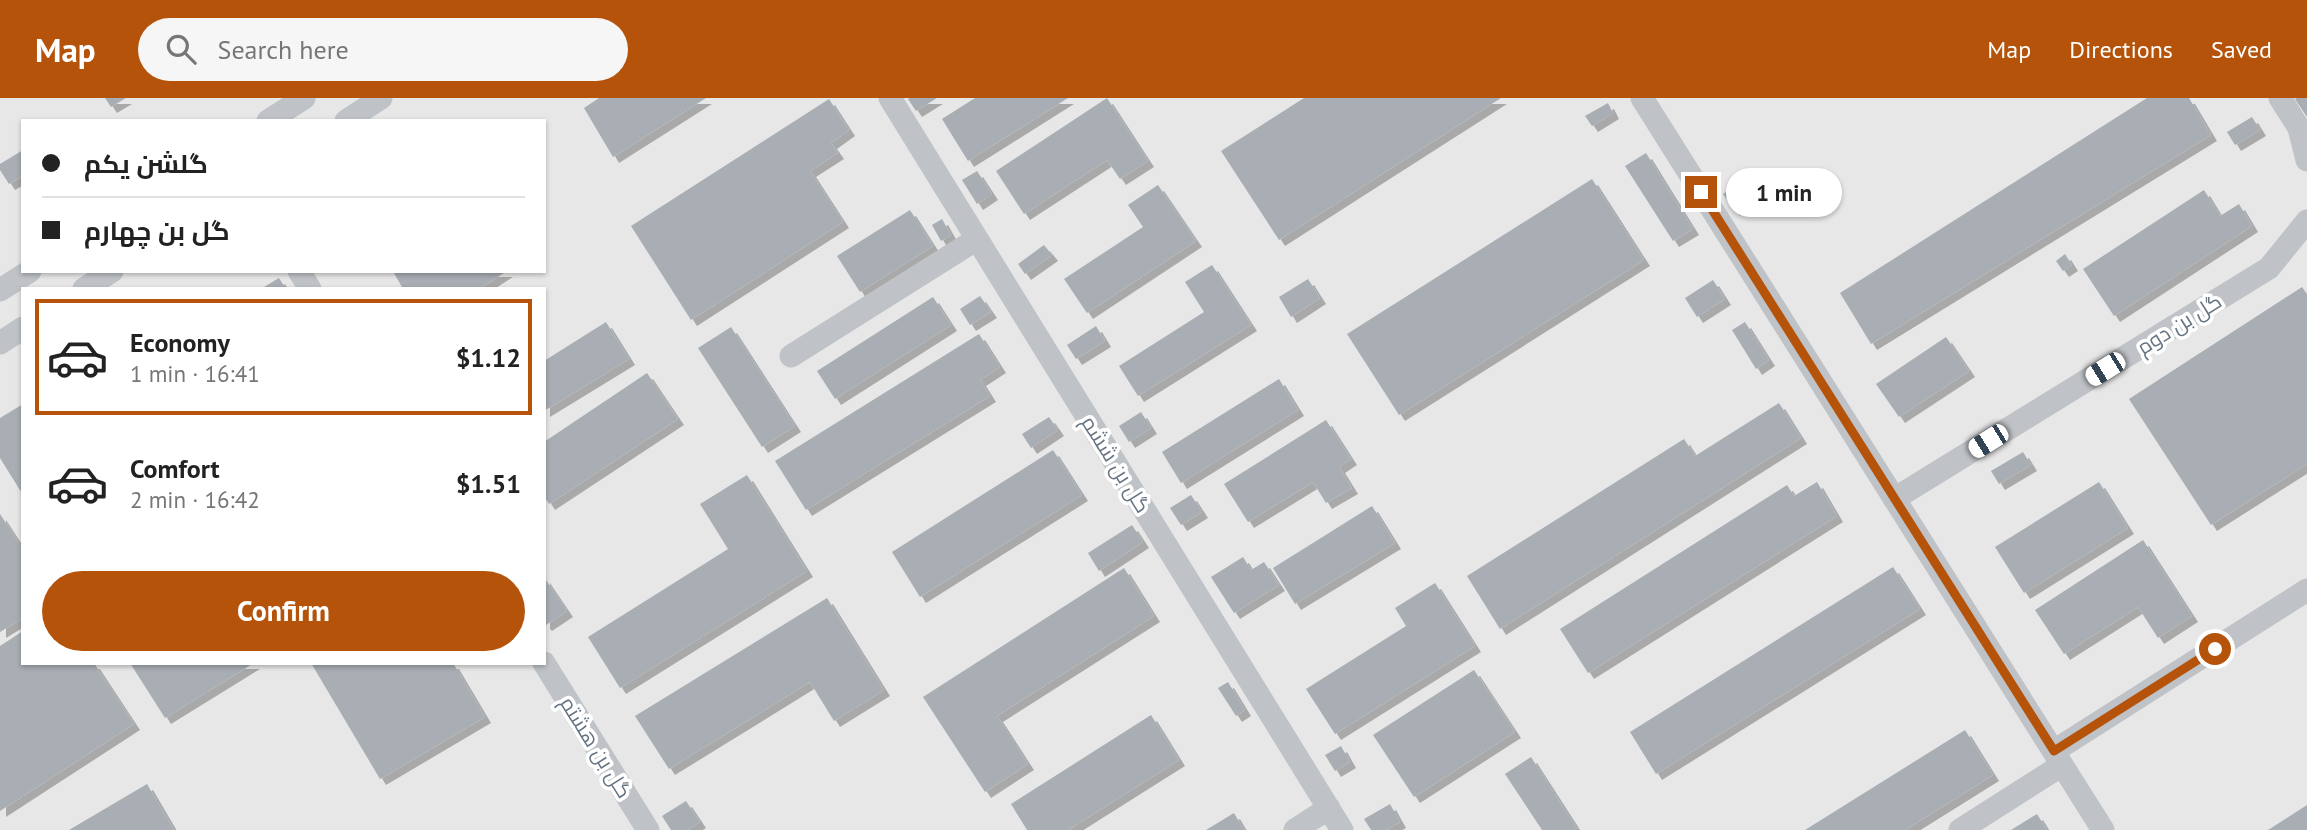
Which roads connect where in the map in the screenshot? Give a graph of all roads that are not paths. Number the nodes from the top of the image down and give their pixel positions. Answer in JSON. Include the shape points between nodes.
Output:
{"nodes":[{"id":1,"x":304,"y":98,"type":"edge"},
{"id":2,"x":381,"y":98,"type":"edge"},
{"id":3,"x":890,"y":98,"type":"edge"},
{"id":4,"x":1642,"y":98,"type":"edge"},
{"id":5,"x":2280,"y":98,"type":"edge"},
{"id":6,"x":271,"y":119,"type":"edge"},
{"id":7,"x":349,"y":119,"type":"edge"},
{"id":8,"x":2307,"y":160,"type":"edge"},
{"id":9,"x":2307,"y":221,"type":"edge"},
{"id":10,"x":977,"y":239,"type":"junction"},
{"id":11,"x":27,"y":273,"type":"edge"},
{"id":12,"x":108,"y":273,"type":"edge"},
{"id":13,"x":87,"y":287,"type":"edge"},
{"id":14,"x":0,"y":290,"type":"edge"},
{"id":15,"x":21,"y":329,"type":"edge"},
{"id":16,"x":0,"y":343,"type":"edge"},
{"id":17,"x":791,"y":356,"type":"dead end"},
{"id":18,"x":1894,"y":499,"type":"junction"},
{"id":19,"x":2307,"y":590,"type":"edge"},
{"id":20,"x":545,"y":665,"type":"edge"},
{"id":21,"x":2058,"y":758,"type":"junction"},
{"id":22,"x":1329,"y":808,"type":"junction"},
{"id":23,"x":648,"y":830,"type":"edge"},
{"id":24,"x":1295,"y":830,"type":"edge"},
{"id":25,"x":1342,"y":830,"type":"edge"},
{"id":26,"x":1960,"y":830,"type":"edge"},
{"id":27,"x":2103,"y":830,"type":"edge"}],
"edges":[{"from":1,"to":6,"type":"street"},
{"from":2,"to":7,"type":"street"},
{"from":3,"to":10,"type":"street","name":"گل بن ششم"},
{"from":4,"to":18,"type":"street"},
{"from":5,"to":8,"type":"street","via":[[2299,128]]},
{"from":9,"to":18,"type":"street","name":"گل بن دوم","via":[[2269,268]]},
{"from":10,"to":17,"type":"street"},
{"from":10,"to":22,"type":"street","name":"گل بن ششم"},
{"from":11,"to":14,"type":"street"},
{"from":12,"to":13,"type":"street"},
{"from":15,"to":16,"type":"street"},
{"from":18,"to":21,"type":"street"},
{"from":19,"to":21,"type":"street"},
{"from":20,"to":23,"type":"street","name":"گل بن هشتم"},
{"from":21,"to":26,"type":"street"},
{"from":21,"to":27,"type":"street"},
{"from":22,"to":24,"type":"street"},
{"from":22,"to":25,"type":"street","name":"گل بن ششم"}]}
